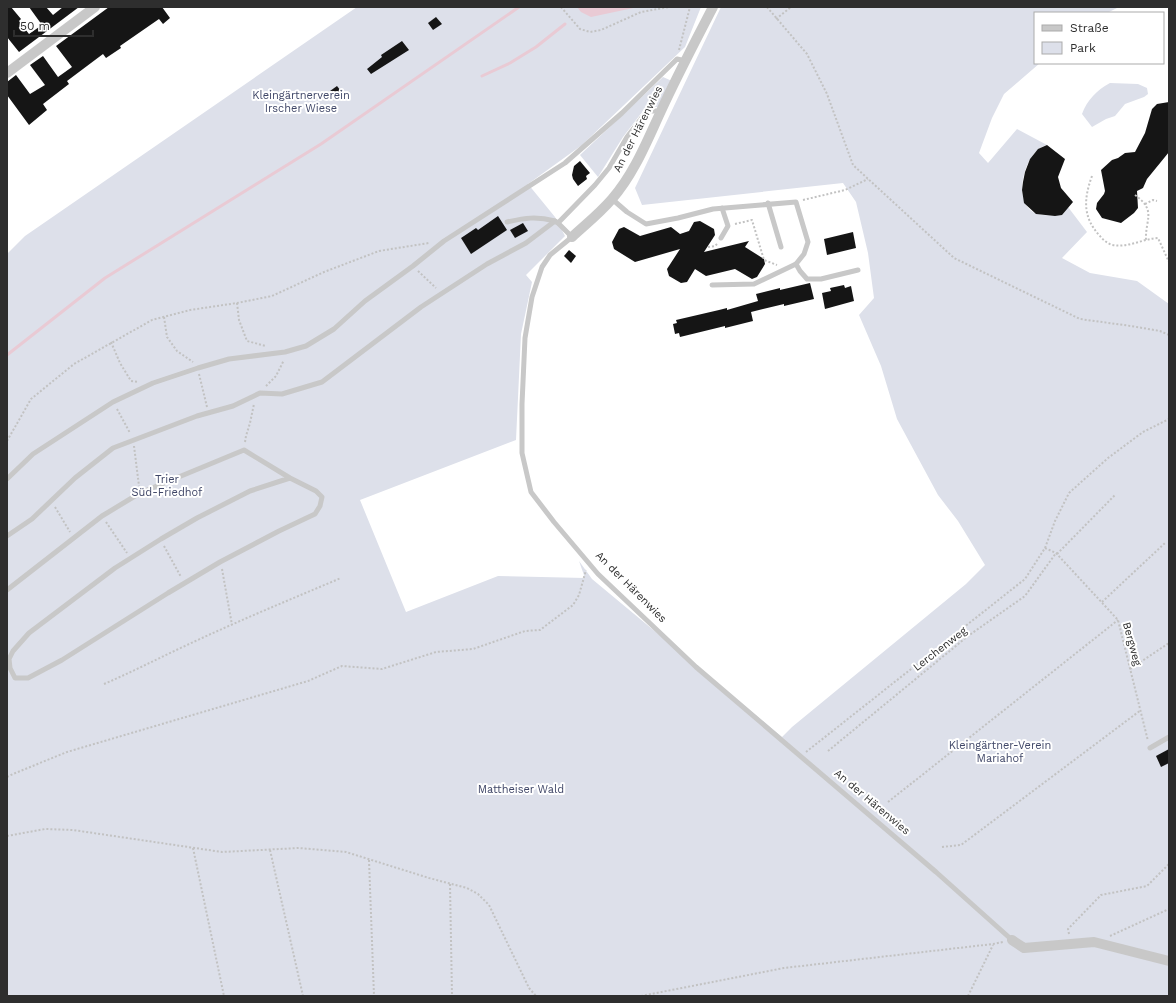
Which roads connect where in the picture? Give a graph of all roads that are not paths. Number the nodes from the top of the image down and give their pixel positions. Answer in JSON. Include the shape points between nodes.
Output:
{"nodes":[{"id":1,"x":95,"y":7,"type":"edge"},
{"id":2,"x":713,"y":7,"type":"edge"},
{"id":3,"x":682,"y":60,"type":"junction"},
{"id":4,"x":7,"y":73,"type":"edge"},
{"id":5,"x":661,"y":111,"type":"junction"},
{"id":6,"x":612,"y":199,"type":"junction"},
{"id":7,"x":768,"y":203,"type":"junction"},
{"id":8,"x":722,"y":208,"type":"junction"},
{"id":9,"x":507,"y":222,"type":"dead end"},
{"id":10,"x":556,"y":222,"type":"junction"},
{"id":11,"x":572,"y":237,"type":"junction"},
{"id":12,"x":721,"y":238,"type":"dead end"},
{"id":13,"x":781,"y":247,"type":"dead end"},
{"id":14,"x":796,"y":264,"type":"junction"},
{"id":15,"x":858,"y":270,"type":"dead end"},
{"id":16,"x":712,"y":285,"type":"dead end"},
{"id":17,"x":290,"y":478,"type":"junction"},
{"id":18,"x":7,"y":479,"type":"edge"},
{"id":19,"x":7,"y":536,"type":"edge"},
{"id":20,"x":7,"y":590,"type":"edge"},
{"id":21,"x":1169,"y":737,"type":"edge"},
{"id":22,"x":1150,"y":748,"type":"road end"},
{"id":23,"x":1012,"y":940,"type":"joint"},
{"id":24,"x":1169,"y":961,"type":"edge"}],
"edges":[{"from":1,"to":4,"type":"street"},
{"from":2,"to":3,"type":"street","name":"An der Härenwies"},
{"from":3,"to":5,"type":"street","name":"An der Härenwies"},
{"from":3,"to":18,"type":"lane","via":[[565,163],[444,241],[365,301],[334,329],[306,346],[285,352],[229,359],[153,383],[113,402],[33,454]]},
{"from":5,"to":6,"type":"street","name":"An der Härenwies","via":[[645,147]]},
{"from":5,"to":10,"type":"lane","via":[[647,111],[627,137],[609,168]]},
{"from":6,"to":8,"type":"lane","via":[[646,224]]},
{"from":6,"to":11,"type":"street","name":"An der Härenwies"},
{"from":7,"to":8,"type":"lane"},
{"from":7,"to":13,"type":"lane"},
{"from":7,"to":14,"type":"lane","via":[[796,202],[808,242],[804,254]]},
{"from":8,"to":12,"type":"lane","via":[[728,226]]},
{"from":9,"to":10,"type":"lane","via":[[540,217]]},
{"from":10,"to":11,"type":"lane"},
{"from":10,"to":19,"type":"lane","via":[[421,307],[322,382],[282,394],[260,393],[233,406],[196,416],[113,448],[75,478],[32,519]]},
{"from":11,"to":23,"type":"lane","name":"An der Härenwies","via":[[557,248],[542,267],[532,297],[525,338],[522,452],[531,492],[598,574],[696,667]]},
{"from":14,"to":15,"type":"lane","via":[[807,279],[821,279]]},
{"from":14,"to":16,"type":"lane","via":[[754,284]]},
{"from":17,"to":17,"type":"lane","via":[[316,491],[322,497],[315,514],[220,562],[62,660],[28,678],[14,678],[9,659],[29,633],[116,568],[197,518],[250,491]]},
{"from":17,"to":20,"type":"lane","via":[[244,450],[140,493],[102,516]]},
{"from":21,"to":22,"type":"lane"},
{"from":23,"to":24,"type":"street","name":"An der Härenwies","via":[[1024,948],[1094,942]]}]}
